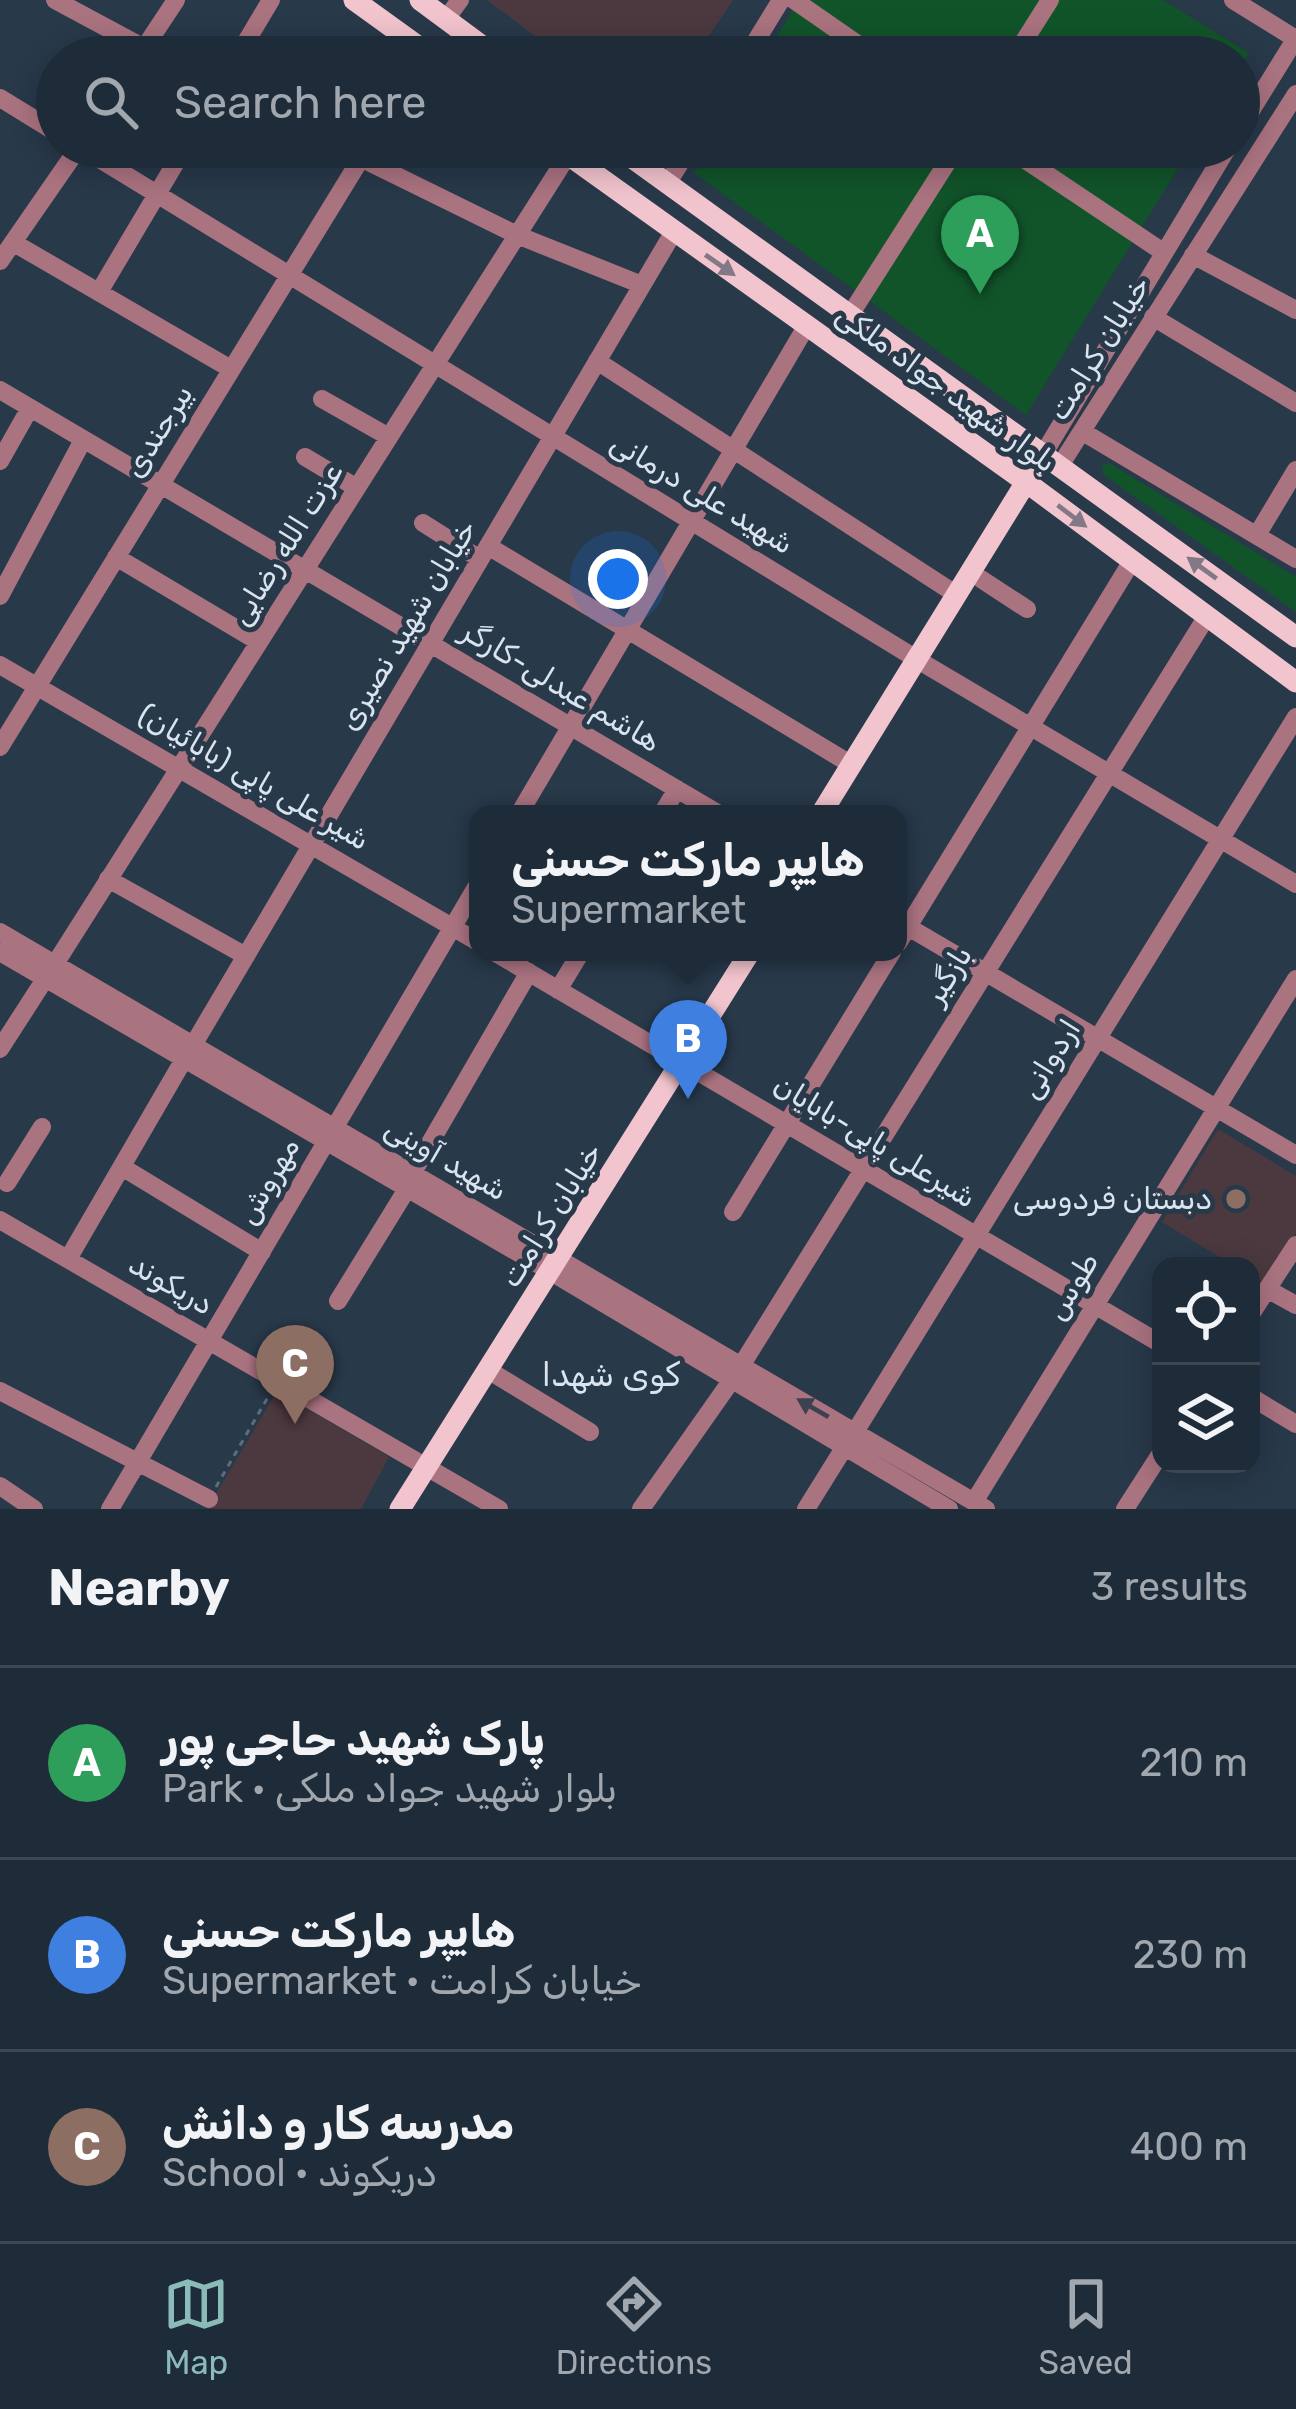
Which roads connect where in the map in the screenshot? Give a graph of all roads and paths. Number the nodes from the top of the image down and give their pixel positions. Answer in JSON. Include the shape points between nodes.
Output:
{"nodes":[{"id":1,"x":56,"y":0,"type":"edge"},
{"id":2,"x":176,"y":0,"type":"edge"},
{"id":3,"x":271,"y":0,"type":"edge"},
{"id":4,"x":354,"y":0,"type":"edge"},
{"id":5,"x":420,"y":0,"type":"edge"},
{"id":6,"x":460,"y":0,"type":"edge"},
{"id":7,"x":781,"y":0,"type":"edge"},
{"id":8,"x":794,"y":0,"type":"edge"},
{"id":9,"x":1050,"y":0,"type":"edge"},
{"id":10,"x":1233,"y":0,"type":"edge"},
{"id":11,"x":446,"y":19,"type":"junction"},
{"id":12,"x":117,"y":36,"type":"edge"},
{"id":13,"x":157,"y":36,"type":"edge"},
{"id":14,"x":250,"y":36,"type":"edge"},
{"id":15,"x":402,"y":36,"type":"edge"},
{"id":16,"x":469,"y":36,"type":"edge"},
{"id":17,"x":759,"y":36,"type":"edge"},
{"id":18,"x":846,"y":36,"type":"edge"},
{"id":19,"x":1027,"y":36,"type":"edge"},
{"id":20,"x":1296,"y":38,"type":"edge"},
{"id":21,"x":1296,"y":94,"type":"edge"},
{"id":22,"x":1260,"y":96,"type":"edge"},
{"id":23,"x":0,"y":98,"type":"edge"},
{"id":24,"x":36,"y":120,"type":"edge"},
{"id":25,"x":1260,"y":150,"type":"edge"},
{"id":26,"x":64,"y":168,"type":"edge"},
{"id":27,"x":114,"y":168,"type":"edge"},
{"id":28,"x":172,"y":168,"type":"edge"},
{"id":29,"x":355,"y":168,"type":"edge"},
{"id":30,"x":392,"y":168,"type":"edge"},
{"id":31,"x":554,"y":168,"type":"edge"},
{"id":32,"x":586,"y":168,"type":"edge"},
{"id":33,"x":646,"y":168,"type":"edge"},
{"id":34,"x":678,"y":168,"type":"edge"},
{"id":35,"x":944,"y":168,"type":"edge"},
{"id":36,"x":1037,"y":168,"type":"edge"},
{"id":37,"x":1215,"y":168,"type":"edge"},
{"id":38,"x":1249,"y":168,"type":"edge"},
{"id":39,"x":668,"y":184,"type":"junction"},
{"id":40,"x":157,"y":194,"type":"junction"},
{"id":41,"x":673,"y":233,"type":"junction"},
{"id":42,"x":518,"y":235,"type":"junction"},
{"id":43,"x":5,"y":252,"type":"edge"},
{"id":44,"x":1163,"y":252,"type":"junction"},
{"id":45,"x":1193,"y":255,"type":"junction"},
{"id":46,"x":289,"y":275,"type":"junction"},
{"id":47,"x":642,"y":285,"type":"junction"},
{"id":48,"x":99,"y":292,"type":"junction"},
{"id":49,"x":1296,"y":310,"type":"edge"},
{"id":50,"x":850,"y":315,"type":"junction"},
{"id":51,"x":1153,"y":317,"type":"junction"},
{"id":52,"x":807,"y":325,"type":"junction"},
{"id":53,"x":597,"y":361,"type":"junction"},
{"id":54,"x":435,"y":364,"type":"junction"},
{"id":55,"x":231,"y":369,"type":"junction"},
{"id":56,"x":0,"y":390,"type":"edge"},
{"id":57,"x":322,"y":399,"type":"dead end"},
{"id":58,"x":1296,"y":404,"type":"edge"},
{"id":59,"x":30,"y":408,"type":"junction"},
{"id":60,"x":1083,"y":432,"type":"junction"},
{"id":61,"x":553,"y":436,"type":"junction"},
{"id":62,"x":389,"y":437,"type":"junction"},
{"id":63,"x":83,"y":440,"type":"junction"},
{"id":64,"x":734,"y":448,"type":"junction"},
{"id":65,"x":304,"y":457,"type":"dead end"},
{"id":66,"x":1052,"y":459,"type":"junction"},
{"id":67,"x":0,"y":461,"type":"edge"},
{"id":68,"x":1296,"y":470,"type":"edge"},
{"id":69,"x":160,"y":485,"type":"junction"},
{"id":70,"x":1031,"y":485,"type":"junction"},
{"id":71,"x":357,"y":488,"type":"junction"},
{"id":72,"x":691,"y":521,"type":"junction"},
{"id":73,"x":423,"y":523,"type":"dead end"},
{"id":74,"x":1257,"y":536,"type":"junction"},
{"id":75,"x":484,"y":553,"type":"junction"},
{"id":76,"x":116,"y":557,"type":"junction"},
{"id":77,"x":1296,"y":559,"type":"edge"},
{"id":78,"x":1132,"y":561,"type":"junction"},
{"id":79,"x":305,"y":570,"type":"junction"},
{"id":80,"x":981,"y":580,"type":"junction"},
{"id":81,"x":957,"y":595,"type":"junction"},
{"id":82,"x":0,"y":596,"type":"edge"},
{"id":83,"x":1028,"y":609,"type":"dead end"},
{"id":84,"x":1207,"y":616,"type":"junction"},
{"id":85,"x":627,"y":630,"type":"junction"},
{"id":86,"x":1296,"y":637,"type":"edge"},
{"id":87,"x":259,"y":642,"type":"junction"},
{"id":88,"x":430,"y":644,"type":"junction"},
{"id":89,"x":923,"y":663,"type":"junction"},
{"id":90,"x":0,"y":665,"type":"edge"},
{"id":91,"x":1296,"y":682,"type":"edge"},
{"id":92,"x":38,"y":687,"type":"junction"},
{"id":93,"x":1296,"y":717,"type":"edge"},
{"id":94,"x":1031,"y":725,"type":"junction"},
{"id":95,"x":571,"y":727,"type":"junction"},
{"id":96,"x":0,"y":747,"type":"edge"},
{"id":97,"x":852,"y":765,"type":"junction"},
{"id":98,"x":179,"y":768,"type":"junction"},
{"id":99,"x":1108,"y":775,"type":"junction"},
{"id":100,"x":676,"y":789,"type":"junction"},
{"id":101,"x":524,"y":805,"type":"edge"},
{"id":102,"x":667,"y":805,"type":"edge"},
{"id":103,"x":703,"y":805,"type":"edge"},
{"id":104,"x":827,"y":805,"type":"edge"},
{"id":105,"x":841,"y":805,"type":"edge"},
{"id":106,"x":1220,"y":840,"type":"junction"},
{"id":107,"x":312,"y":844,"type":"junction"},
{"id":108,"x":109,"y":879,"type":"junction"},
{"id":109,"x":1296,"y":884,"type":"edge"},
{"id":110,"x":469,"y":899,"type":"edge"},
{"id":111,"x":907,"y":921,"type":"edge"},
{"id":112,"x":452,"y":927,"type":"junction"},
{"id":113,"x":0,"y":932,"type":"edge"},
{"id":114,"x":907,"y":933,"type":"edge"},
{"id":115,"x":469,"y":937,"type":"edge"},
{"id":116,"x":0,"y":952,"type":"edge"},
{"id":117,"x":246,"y":956,"type":"junction"},
{"id":118,"x":509,"y":961,"type":"edge"},
{"id":119,"x":575,"y":961,"type":"edge"},
{"id":120,"x":730,"y":961,"type":"edge"},
{"id":121,"x":744,"y":961,"type":"edge"},
{"id":122,"x":887,"y":961,"type":"edge"},
{"id":123,"x":50,"y":971,"type":"junction"},
{"id":124,"x":986,"y":972,"type":"junction"},
{"id":125,"x":529,"y":973,"type":"junction"},
{"id":126,"x":1296,"y":979,"type":"edge"},
{"id":127,"x":558,"y":990,"type":"junction"},
{"id":128,"x":1098,"y":1038,"type":"junction"},
{"id":129,"x":0,"y":1049,"type":"edge"},
{"id":130,"x":188,"y":1054,"type":"junction"},
{"id":131,"x":677,"y":1059,"type":"junction"},
{"id":132,"x":1217,"y":1108,"type":"junction"},
{"id":133,"x":787,"y":1124,"type":"junction"},
{"id":134,"x":42,"y":1127,"type":"dead end"},
{"id":135,"x":330,"y":1136,"type":"junction"},
{"id":136,"x":1296,"y":1155,"type":"edge"},
{"id":137,"x":122,"y":1167,"type":"junction"},
{"id":138,"x":863,"y":1169,"type":"junction"},
{"id":139,"x":2,"y":1181,"type":"edge"},
{"id":140,"x":410,"y":1182,"type":"junction"},
{"id":141,"x":734,"y":1212,"type":"dead end"},
{"id":142,"x":0,"y":1220,"type":"edge"},
{"id":143,"x":976,"y":1235,"type":"junction"},
{"id":144,"x":1296,"y":1245,"type":"edge"},
{"id":145,"x":262,"y":1252,"type":"junction"},
{"id":146,"x":68,"y":1259,"type":"junction"},
{"id":147,"x":550,"y":1263,"type":"junction"},
{"id":148,"x":1267,"y":1288,"type":"junction"},
{"id":149,"x":1260,"y":1299,"type":"edge"},
{"id":150,"x":338,"y":1301,"type":"dead end"},
{"id":151,"x":1296,"y":1305,"type":"edge"},
{"id":152,"x":1095,"y":1306,"type":"junction"},
{"id":153,"x":1152,"y":1339,"type":"edge"},
{"id":154,"x":209,"y":1341,"type":"junction"},
{"id":155,"x":488,"y":1370,"type":"junction"},
{"id":156,"x":736,"y":1374,"type":"junction"},
{"id":157,"x":278,"y":1381,"type":"junction"},
{"id":158,"x":0,"y":1391,"type":"edge"},
{"id":159,"x":1260,"y":1402,"type":"edge"},
{"id":160,"x":1296,"y":1424,"type":"edge"},
{"id":161,"x":590,"y":1432,"type":"dead end"},
{"id":162,"x":849,"y":1440,"type":"junction"},
{"id":163,"x":137,"y":1463,"type":"junction"},
{"id":164,"x":421,"y":1464,"type":"junction"},
{"id":165,"x":1152,"y":1468,"type":"edge"},
{"id":166,"x":0,"y":1486,"type":"edge"},
{"id":167,"x":209,"y":1499,"type":"joint"},
{"id":168,"x":0,"y":1501,"type":"edge"},
{"id":169,"x":980,"y":1506,"type":"edge"},
{"id":170,"x":12,"y":1509,"type":"edge"},
{"id":171,"x":34,"y":1509,"type":"edge"},
{"id":172,"x":110,"y":1509,"type":"edge"},
{"id":173,"x":386,"y":1509,"type":"edge"},
{"id":174,"x":400,"y":1509,"type":"edge"},
{"id":175,"x":500,"y":1509,"type":"edge"},
{"id":176,"x":641,"y":1509,"type":"edge"},
{"id":177,"x":806,"y":1509,"type":"edge"},
{"id":178,"x":949,"y":1509,"type":"edge"},
{"id":179,"x":1125,"y":1509,"type":"edge"}],
"edges":[{"from":1,"to":12,"type":"street"},
{"from":2,"to":13,"type":"street"},
{"from":3,"to":14,"type":"street"},
{"from":4,"to":15,"type":"main road"},
{"from":5,"to":11,"type":"main road"},
{"from":6,"to":11,"type":"street"},
{"from":7,"to":17,"type":"street"},
{"from":8,"to":18,"type":"street"},
{"from":9,"to":19,"type":"street"},
{"from":10,"to":20,"type":"street"},
{"from":11,"to":16,"type":"main road"},
{"from":20,"to":22,"type":"street"},
{"from":21,"to":25,"type":"street","name":"خیابان کرامت"},
{"from":23,"to":24,"type":"street"},
{"from":26,"to":43,"type":"street"},
{"from":27,"to":40,"type":"street","name":"شهید علی درمانی"},
{"from":28,"to":40,"type":"street"},
{"from":29,"to":46,"type":"street","name":"بیرجندی"},
{"from":30,"to":42,"type":"street"},
{"from":31,"to":42,"type":"street","name":"عزت الله رضایی"},
{"from":32,"to":41,"type":"main road","name":"بلوار شهید جواد ملکی"},
{"from":33,"to":39,"type":"main road","name":"بلوار شهید جواد ملکی"},
{"from":34,"to":39,"type":"street"},
{"from":35,"to":50,"type":"street"},
{"from":36,"to":44,"type":"street"},
{"from":37,"to":44,"type":"street","name":"خیابان کرامت"},
{"from":38,"to":45,"type":"street","name":"خیابان کرامت"},
{"from":39,"to":50,"type":"main road","name":"بلوار شهید جواد ملکی"},
{"from":40,"to":46,"type":"street","name":"شهید علی درمانی"},
{"from":40,"to":48,"type":"street"},
{"from":41,"to":47,"type":"street","name":"خیابان شهید نصیری"},
{"from":41,"to":52,"type":"main road","name":"بلوار شهید جواد ملکی","one_way":true},
{"from":42,"to":47,"type":"street"},
{"from":42,"to":54,"type":"street","name":"عزت الله رضایی"},
{"from":43,"to":48,"type":"street"},
{"from":44,"to":66,"type":"street","name":"خیابان کرامت"},
{"from":45,"to":49,"type":"street"},
{"from":45,"to":51,"type":"street","name":"خیابان کرامت"},
{"from":46,"to":54,"type":"street","name":"شهید علی درمانی"},
{"from":46,"to":55,"type":"street","name":"بیرجندی"},
{"from":47,"to":53,"type":"street","name":"خیابان شهید نصیری"},
{"from":48,"to":55,"type":"street"},
{"from":50,"to":66,"type":"main road","name":"بلوار شهید جواد ملکی"},
{"from":51,"to":58,"type":"street"},
{"from":51,"to":60,"type":"street","name":"خیابان کرامت"},
{"from":52,"to":64,"type":"street"},
{"from":52,"to":70,"type":"main road","name":"بلوار شهید جواد ملکی"},
{"from":53,"to":61,"type":"street","name":"خیابان شهید نصیری"},
{"from":53,"to":64,"type":"street"},
{"from":54,"to":61,"type":"street","name":"شهید علی درمانی"},
{"from":54,"to":62,"type":"street","name":"عزت الله رضایی"},
{"from":55,"to":69,"type":"street","name":"بیرجندی"},
{"from":56,"to":59,"type":"street","name":"هاشم عبدلی-کارگر"},
{"from":57,"to":62,"type":"street"},
{"from":59,"to":63,"type":"street","name":"هاشم عبدلی-کارگر"},
{"from":59,"to":67,"type":"street"},
{"from":60,"to":66,"type":"street","name":"خیابان کرامت"},
{"from":60,"to":74,"type":"street"},
{"from":61,"to":72,"type":"street","name":"شهید علی درمانی"},
{"from":61,"to":75,"type":"street","name":"خیابان شهید نصیری"},
{"from":62,"to":71,"type":"street","name":"عزت الله رضایی"},
{"from":63,"to":69,"type":"street","name":"هاشم عبدلی-کارگر"},
{"from":63,"to":82,"type":"street"},
{"from":64,"to":72,"type":"street"},
{"from":64,"to":81,"type":"street"},
{"from":65,"to":71,"type":"street"},
{"from":66,"to":70,"type":"main road","name":"خیابان کرامت"},
{"from":86,"to":66,"type":"main road","name":"بلوار شهید جواد ملکی","one_way":true},
{"from":68,"to":74,"type":"street"},
{"from":69,"to":76,"type":"street","name":"بیرجندی"},
{"from":69,"to":79,"type":"street","name":"هاشم عبدلی-کارگر"},
{"from":70,"to":78,"type":"main road","name":"بلوار شهید جواد ملکی","one_way":true},
{"from":70,"to":80,"type":"main road","name":"خیابان کرامت"},
{"from":70,"to":81,"type":"main road","name":"خیابان کرامت"},
{"from":71,"to":79,"type":"street","name":"عزت الله رضایی"},
{"from":72,"to":85,"type":"street"},
{"from":72,"to":89,"type":"street","name":"شهید علی درمانی"},
{"from":73,"to":75,"type":"street"},
{"from":74,"to":77,"type":"street"},
{"from":75,"to":85,"type":"street"},
{"from":75,"to":88,"type":"street","name":"خیابان شهید نصیری"},
{"from":76,"to":87,"type":"street"},
{"from":76,"to":92,"type":"street","name":"بیرجندی"},
{"from":78,"to":84,"type":"main road","name":"بلوار شهید جواد ملکی"},
{"from":78,"to":94,"type":"street"},
{"from":79,"to":87,"type":"street","name":"عزت الله رضایی"},
{"from":79,"to":88,"type":"street","name":"هاشم عبدلی-کارگر"},
{"from":80,"to":83,"type":"street"},
{"from":80,"to":89,"type":"main road","name":"خیابان کرامت"},
{"from":81,"to":89,"type":"main road","name":"خیابان کرامت"},
{"from":84,"to":91,"type":"main road","name":"بلوار شهید جواد ملکی"},
{"from":84,"to":99,"type":"street","name":"بازگیر"},
{"from":85,"to":95,"type":"street"},
{"from":85,"to":97,"type":"street"},
{"from":87,"to":98,"type":"street","name":"عزت الله رضایی"},
{"from":88,"to":95,"type":"street","name":"هاشم عبدلی-کارگر"},
{"from":88,"to":107,"type":"street","name":"خیابان شهید نصیری"},
{"from":89,"to":94,"type":"street","name":"شهید علی درمانی"},
{"from":89,"to":97,"type":"main road","name":"خیابان کرامت"},
{"from":89,"to":105,"type":"main road","name":"خیابان کرامت"},
{"from":90,"to":92,"type":"street","name":"شیر علی پاپی (بابائیان)"},
{"from":92,"to":96,"type":"street","name":"بیرجندی"},
{"from":92,"to":98,"type":"street","name":"شیر علی پاپی (بابائیان)"},
{"from":93,"to":106,"type":"street","name":"اردوانی"},
{"from":94,"to":99,"type":"street","name":"شهید علی درمانی"},
{"from":94,"to":111,"type":"street"},
{"from":95,"to":100,"type":"street","name":"هاشم عبدلی-کارگر"},
{"from":95,"to":101,"type":"street"},
{"from":97,"to":104,"type":"main road","name":"خیابان کرامت"},
{"from":98,"to":107,"type":"street","name":"شیر علی پاپی (بابائیان)"},
{"from":98,"to":108,"type":"street","name":"عزت الله رضایی"},
{"from":99,"to":106,"type":"street","name":"شهید علی درمانی"},
{"from":99,"to":124,"type":"street","name":"بازگیر"},
{"from":100,"to":102,"type":"street"},
{"from":100,"to":103,"type":"street","name":"هاشم عبدلی-کارگر"},
{"from":106,"to":109,"type":"street","name":"شهید علی درمانی"},
{"from":106,"to":128,"type":"street","name":"اردوانی"},
{"from":107,"to":112,"type":"street","name":"شیر علی پاپی (بابائیان)"},
{"from":107,"to":117,"type":"street","name":"خیابان شهید نصیری"},
{"from":108,"to":117,"type":"street"},
{"from":108,"to":123,"type":"street","name":"عزت الله رضایی"},
{"from":110,"to":112,"type":"street","name":"مهروش"},
{"from":112,"to":115,"type":"street","name":"شیر علی پاپی (بابائیان)"},
{"from":112,"to":135,"type":"street","name":"مهروش"},
{"from":113,"to":123,"type":"street","name":"شهید آوینی"},
{"from":114,"to":124,"type":"street"},
{"from":116,"to":123,"type":"street","name":"شهید آوینی"},
{"from":117,"to":130,"type":"street","name":"خیابان شهید نصیری"},
{"from":118,"to":125,"type":"street"},
{"from":119,"to":127,"type":"street"},
{"from":120,"to":131,"type":"main road","name":"خیابان کرامت"},
{"from":121,"to":131,"type":"main road","name":"خیابان کرامت"},
{"from":122,"to":133,"type":"street"},
{"from":123,"to":129,"type":"street","name":"عزت الله رضایی"},
{"from":123,"to":130,"type":"street","name":"شهید آوینی"},
{"from":124,"to":128,"type":"street"},
{"from":124,"to":138,"type":"street","name":"بازگیر"},
{"from":125,"to":127,"type":"street"},
{"from":125,"to":140,"type":"street"},
{"from":126,"to":132,"type":"street","name":"طوس"},
{"from":127,"to":131,"type":"street"},
{"from":128,"to":132,"type":"street"},
{"from":128,"to":143,"type":"street","name":"اردوانی"},
{"from":130,"to":135,"type":"street","name":"شهید آوینی"},
{"from":130,"to":137,"type":"street","name":"خیابان شهید نصیری"},
{"from":131,"to":133,"type":"street","name":"شیرعلی پاپی-بابایان"},
{"from":131,"to":147,"type":"main road","name":"خیابان کرامت"},
{"from":132,"to":136,"type":"street"},
{"from":132,"to":152,"type":"street","name":"طوس"},
{"from":133,"to":138,"type":"street","name":"شیرعلی پاپی-بابایان"},
{"from":133,"to":141,"type":"street"},
{"from":134,"to":139,"type":"street"},
{"from":135,"to":140,"type":"street","name":"شهید آوینی"},
{"from":135,"to":145,"type":"street","name":"مهروش"},
{"from":137,"to":145,"type":"street"},
{"from":137,"to":146,"type":"street","name":"خیابان شهید نصیری"},
{"from":138,"to":143,"type":"street","name":"شیرعلی پاپی-بابایان"},
{"from":138,"to":156,"type":"street","name":"بازگیر"},
{"from":140,"to":147,"type":"street","name":"شهید آوینی"},
{"from":140,"to":150,"type":"street"},
{"from":142,"to":146,"type":"street","name":"دریکوند"},
{"from":143,"to":152,"type":"street","name":"شیرعلی پاپی-بابایان"},
{"from":143,"to":162,"type":"street","name":"اردوانی"},
{"from":144,"to":148,"type":"street"},
{"from":145,"to":154,"type":"street","name":"مهروش"},
{"from":146,"to":154,"type":"street","name":"دریکوند"},
{"from":147,"to":155,"type":"main road","name":"خیابان کرامت"},
{"from":147,"to":156,"type":"street","name":"شهید آوینی"},
{"from":147,"to":164,"type":"main road","name":"خیابان کرامت"},
{"from":148,"to":149,"type":"street"},
{"from":148,"to":151,"type":"street"},
{"from":152,"to":153,"type":"street","name":"شیرعلی پاپی-بابایان"},
{"from":152,"to":169,"type":"street","name":"طوس"},
{"from":154,"to":157,"type":"street","name":"دریکوند"},
{"from":154,"to":163,"type":"street","name":"مهروش"},
{"from":155,"to":161,"type":"street"},
{"from":155,"to":164,"type":"main road","name":"خیابان کرامت"},
{"from":156,"to":162,"type":"street","name":"شهید آوینی"},
{"from":156,"to":176,"type":"street","name":"بازگیر"},
{"from":157,"to":164,"type":"street","name":"دریکوند"},
{"from":157,"to":167,"type":"path"},
{"from":158,"to":163,"type":"street"},
{"from":159,"to":160,"type":"street"},
{"from":162,"to":169,"type":"street","name":"شهید آوینی"},
{"from":162,"to":177,"type":"street","name":"اردوانی"},
{"from":162,"to":178,"type":"street","name":"شهید آوینی"},
{"from":163,"to":167,"type":"street"},
{"from":163,"to":172,"type":"street","name":"مهروش"},
{"from":164,"to":173,"type":"main road","name":"خیابان کرامت"},
{"from":164,"to":174,"type":"main road","name":"خیابان کرامت"},
{"from":164,"to":175,"type":"street","name":"دریکوند"},
{"from":165,"to":179,"type":"street"},
{"from":166,"to":171,"type":"street"},
{"from":168,"to":170,"type":"street"}]}
